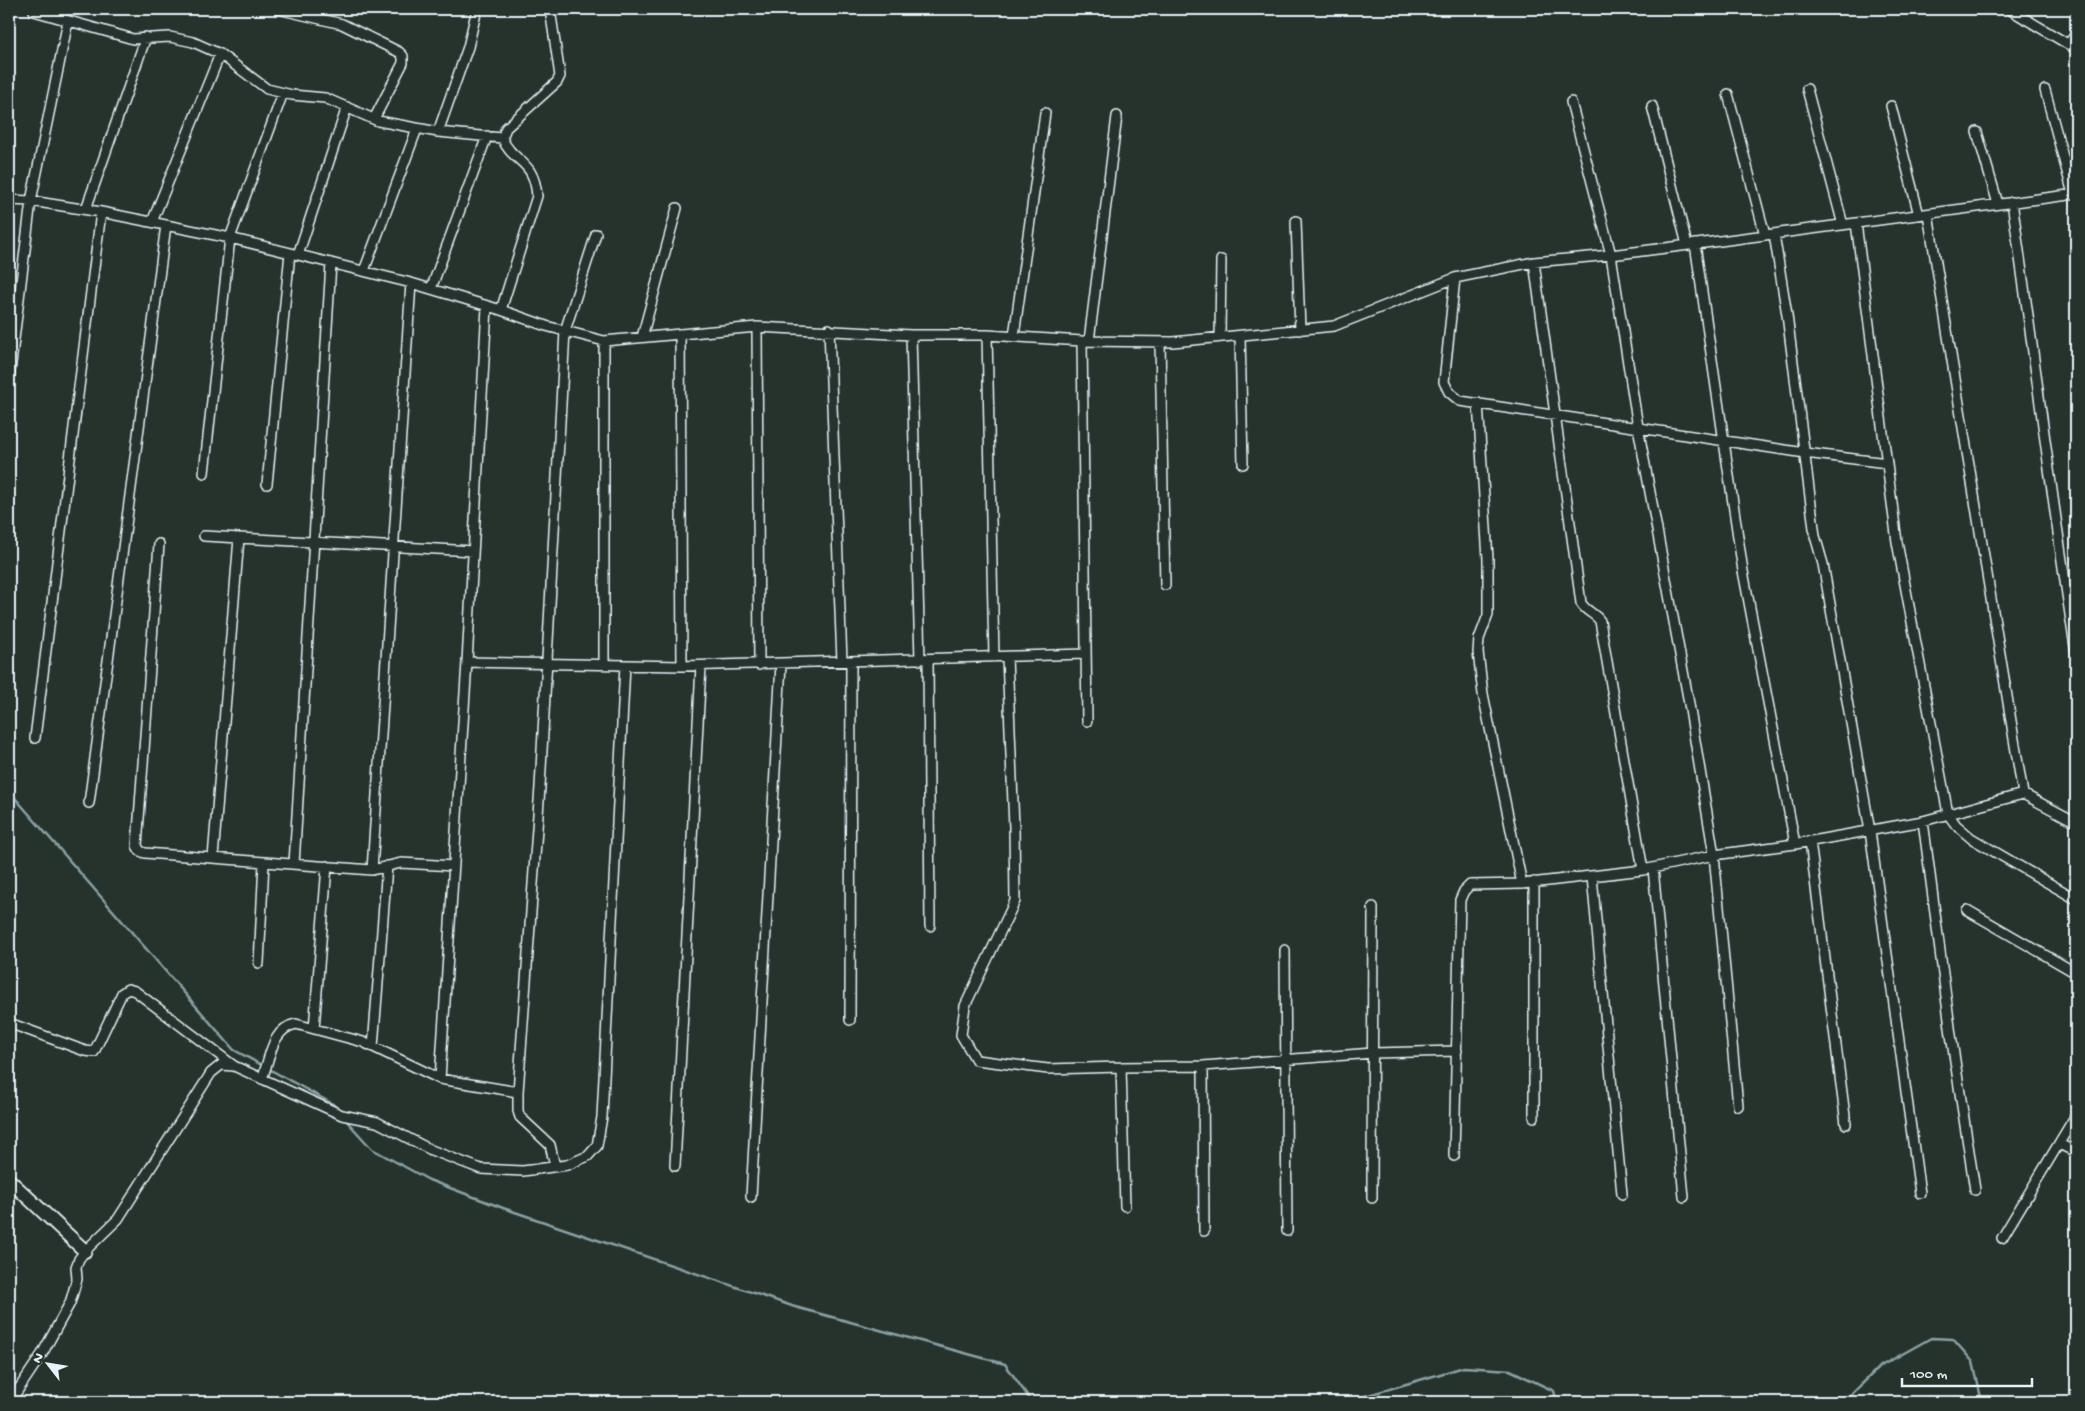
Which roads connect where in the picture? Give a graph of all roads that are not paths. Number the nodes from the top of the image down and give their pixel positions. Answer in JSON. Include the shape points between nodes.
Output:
{"nodes":[{"id":1,"x":278,"y":9,"type":"edge"},
{"id":2,"x":476,"y":9,"type":"edge"},
{"id":3,"x":550,"y":9,"type":"edge"},
{"id":4,"x":2009,"y":9,"type":"edge"},
{"id":5,"x":34,"y":11,"type":"dead end"},
{"id":6,"x":68,"y":21,"type":"junction"},
{"id":7,"x":2076,"y":33,"type":"edge"},
{"id":8,"x":146,"y":37,"type":"junction"},
{"id":9,"x":2073,"y":47,"type":"edge"},
{"id":10,"x":220,"y":54,"type":"junction"},
{"id":11,"x":1807,"y":89,"type":"dead end"},
{"id":12,"x":2045,"y":90,"type":"dead end"},
{"id":13,"x":283,"y":93,"type":"junction"},
{"id":14,"x":1728,"y":94,"type":"dead end"},
{"id":15,"x":1571,"y":102,"type":"dead end"},
{"id":16,"x":1652,"y":106,"type":"dead end"},
{"id":17,"x":1891,"y":106,"type":"dead end"},
{"id":18,"x":347,"y":107,"type":"junction"},
{"id":19,"x":1045,"y":113,"type":"dead end"},
{"id":20,"x":1117,"y":116,"type":"dead end"},
{"id":21,"x":374,"y":119,"type":"junction"},
{"id":22,"x":417,"y":128,"type":"junction"},
{"id":23,"x":438,"y":132,"type":"junction"},
{"id":24,"x":1977,"y":132,"type":"dead end"},
{"id":25,"x":488,"y":136,"type":"junction"},
{"id":26,"x":502,"y":138,"type":"junction"},
{"id":27,"x":2075,"y":194,"type":"edge"},
{"id":28,"x":9,"y":200,"type":"edge"},
{"id":29,"x":31,"y":201,"type":"junction"},
{"id":30,"x":2012,"y":202,"type":"junction"},
{"id":31,"x":1998,"y":204,"type":"junction"},
{"id":32,"x":677,"y":208,"type":"dead end"},
{"id":33,"x":86,"y":209,"type":"junction"},
{"id":34,"x":101,"y":212,"type":"junction"},
{"id":35,"x":1924,"y":214,"type":"junction"},
{"id":36,"x":1296,"y":221,"type":"dead end"},
{"id":37,"x":152,"y":222,"type":"junction"},
{"id":38,"x":1856,"y":223,"type":"junction"},
{"id":39,"x":166,"y":225,"type":"junction"},
{"id":40,"x":1843,"y":225,"type":"junction"},
{"id":41,"x":596,"y":234,"type":"dead end"},
{"id":42,"x":1770,"y":235,"type":"junction"},
{"id":43,"x":230,"y":238,"type":"junction"},
{"id":44,"x":1691,"y":244,"type":"junction"},
{"id":45,"x":294,"y":254,"type":"junction"},
{"id":46,"x":1611,"y":255,"type":"junction"},
{"id":47,"x":1221,"y":260,"type":"dead end"},
{"id":48,"x":1534,"y":262,"type":"junction"},
{"id":49,"x":331,"y":263,"type":"junction"},
{"id":50,"x":364,"y":272,"type":"junction"},
{"id":51,"x":1455,"y":278,"type":"junction"},
{"id":52,"x":411,"y":284,"type":"junction"},
{"id":53,"x":430,"y":289,"type":"junction"},
{"id":54,"x":487,"y":307,"type":"junction"},
{"id":55,"x":501,"y":310,"type":"junction"},
{"id":56,"x":757,"y":327,"type":"junction"},
{"id":57,"x":829,"y":329,"type":"junction"},
{"id":58,"x":1300,"y":330,"type":"junction"},
{"id":59,"x":565,"y":331,"type":"junction"},
{"id":60,"x":680,"y":334,"type":"junction"},
{"id":61,"x":911,"y":334,"type":"junction"},
{"id":62,"x":987,"y":335,"type":"junction"},
{"id":63,"x":1014,"y":336,"type":"junction"},
{"id":64,"x":1240,"y":336,"type":"junction"},
{"id":65,"x":642,"y":337,"type":"junction"},
{"id":66,"x":1220,"y":338,"type":"junction"},
{"id":67,"x":604,"y":341,"type":"junction"},
{"id":68,"x":1085,"y":341,"type":"junction"},
{"id":69,"x":1160,"y":342,"type":"junction"},
{"id":70,"x":9,"y":380,"type":"edge"},
{"id":71,"x":1478,"y":403,"type":"junction"},
{"id":72,"x":1554,"y":414,"type":"junction"},
{"id":73,"x":1638,"y":427,"type":"junction"},
{"id":74,"x":1725,"y":440,"type":"junction"},
{"id":75,"x":1805,"y":453,"type":"junction"},
{"id":76,"x":1887,"y":463,"type":"junction"},
{"id":77,"x":1243,"y":464,"type":"dead end"},
{"id":78,"x":204,"y":473,"type":"dead end"},
{"id":79,"x":267,"y":484,"type":"dead end"},
{"id":80,"x":204,"y":536,"type":"dead end"},
{"id":81,"x":239,"y":538,"type":"junction"},
{"id":82,"x":313,"y":542,"type":"junction"},
{"id":83,"x":159,"y":544,"type":"dead end"},
{"id":84,"x":392,"y":547,"type":"junction"},
{"id":85,"x":473,"y":551,"type":"junction"},
{"id":86,"x":1165,"y":585,"type":"dead end"},
{"id":87,"x":2076,"y":653,"type":"edge"},
{"id":88,"x":1085,"y":654,"type":"junction"},
{"id":89,"x":1007,"y":656,"type":"junction"},
{"id":90,"x":994,"y":657,"type":"junction"},
{"id":91,"x":924,"y":660,"type":"junction"},
{"id":92,"x":846,"y":661,"type":"junction"},
{"id":93,"x":467,"y":662,"type":"junction"},
{"id":94,"x":546,"y":664,"type":"junction"},
{"id":95,"x":781,"y":664,"type":"junction"},
{"id":96,"x":604,"y":665,"type":"junction"},
{"id":97,"x":625,"y":665,"type":"junction"},
{"id":98,"x":759,"y":665,"type":"junction"},
{"id":99,"x":682,"y":666,"type":"junction"},
{"id":100,"x":702,"y":666,"type":"junction"},
{"id":101,"x":1087,"y":720,"type":"dead end"},
{"id":102,"x":35,"y":738,"type":"dead end"},
{"id":103,"x":2023,"y":794,"type":"junction"},
{"id":104,"x":89,"y":803,"type":"dead end"},
{"id":105,"x":1948,"y":814,"type":"junction"},
{"id":106,"x":1923,"y":821,"type":"junction"},
{"id":107,"x":2076,"y":822,"type":"edge"},
{"id":108,"x":1870,"y":831,"type":"junction"},
{"id":109,"x":1810,"y":841,"type":"junction"},
{"id":110,"x":1795,"y":844,"type":"junction"},
{"id":111,"x":1714,"y":855,"type":"junction"},
{"id":112,"x":213,"y":858,"type":"junction"},
{"id":113,"x":264,"y":862,"type":"junction"},
{"id":114,"x":294,"y":864,"type":"junction"},
{"id":115,"x":326,"y":866,"type":"junction"},
{"id":116,"x":387,"y":866,"type":"junction"},
{"id":117,"x":454,"y":866,"type":"junction"},
{"id":118,"x":1653,"y":868,"type":"junction"},
{"id":119,"x":372,"y":870,"type":"junction"},
{"id":120,"x":1643,"y":870,"type":"junction"},
{"id":121,"x":1592,"y":877,"type":"junction"},
{"id":122,"x":1534,"y":882,"type":"junction"},
{"id":123,"x":1522,"y":884,"type":"junction"},
{"id":124,"x":2076,"y":899,"type":"edge"},
{"id":125,"x":1373,"y":907,"type":"dead end"},
{"id":126,"x":1967,"y":910,"type":"dead end"},
{"id":127,"x":930,"y":926,"type":"dead end"},
{"id":128,"x":1286,"y":950,"type":"dead end"},
{"id":129,"x":259,"y":963,"type":"dead end"},
{"id":130,"x":2076,"y":973,"type":"edge"},
{"id":131,"x":850,"y":1020,"type":"dead end"},
{"id":132,"x":9,"y":1023,"type":"edge"},
{"id":133,"x":314,"y":1029,"type":"junction"},
{"id":134,"x":373,"y":1047,"type":"junction"},
{"id":135,"x":1457,"y":1050,"type":"junction"},
{"id":136,"x":1373,"y":1053,"type":"junction"},
{"id":137,"x":1287,"y":1059,"type":"junction"},
{"id":138,"x":234,"y":1066,"type":"junction"},
{"id":139,"x":1204,"y":1066,"type":"junction"},
{"id":140,"x":1121,"y":1068,"type":"junction"},
{"id":141,"x":262,"y":1079,"type":"junction"},
{"id":142,"x":440,"y":1079,"type":"junction"},
{"id":143,"x":518,"y":1092,"type":"junction"},
{"id":144,"x":1738,"y":1106,"type":"dead end"},
{"id":145,"x":2076,"y":1115,"type":"edge"},
{"id":146,"x":1534,"y":1117,"type":"dead end"},
{"id":147,"x":1846,"y":1124,"type":"dead end"},
{"id":148,"x":2059,"y":1144,"type":"junction"},
{"id":149,"x":2076,"y":1152,"type":"edge"},
{"id":150,"x":1454,"y":1156,"type":"dead end"},
{"id":151,"x":555,"y":1166,"type":"junction"},
{"id":152,"x":675,"y":1166,"type":"dead end"},
{"id":153,"x":9,"y":1180,"type":"edge"},
{"id":154,"x":1975,"y":1190,"type":"dead end"},
{"id":155,"x":1920,"y":1193,"type":"dead end"},
{"id":156,"x":1622,"y":1194,"type":"dead end"},
{"id":157,"x":751,"y":1197,"type":"dead end"},
{"id":158,"x":1684,"y":1197,"type":"dead end"},
{"id":159,"x":1372,"y":1198,"type":"dead end"},
{"id":160,"x":1125,"y":1206,"type":"dead end"},
{"id":161,"x":1204,"y":1231,"type":"dead end"},
{"id":162,"x":1287,"y":1231,"type":"dead end"},
{"id":163,"x":2002,"y":1238,"type":"dead end"},
{"id":164,"x":84,"y":1251,"type":"junction"},
{"id":165,"x":10,"y":1402,"type":"edge"}],
"edges":[{"from":1,"to":21,"type":"street","via":[[342,24],[403,56],[403,63]]},
{"from":2,"to":23,"type":"street","via":[[468,47]]},
{"from":3,"to":26,"type":"street","via":[[560,76],[506,128]]},
{"from":4,"to":9,"type":"street"},
{"from":5,"to":6,"type":"street"},
{"from":6,"to":8,"type":"street","via":[[133,39]]},
{"from":6,"to":29,"type":"street"},
{"from":7,"to":9,"type":"street"},
{"from":8,"to":10,"type":"street","via":[[170,37],[193,42]]},
{"from":8,"to":33,"type":"street"},
{"from":10,"to":13,"type":"street","via":[[267,89]]},
{"from":10,"to":37,"type":"street"},
{"from":11,"to":40,"type":"street"},
{"from":12,"to":27,"type":"street"},
{"from":13,"to":18,"type":"street","via":[[325,98]]},
{"from":13,"to":43,"type":"street"},
{"from":14,"to":42,"type":"street"},
{"from":15,"to":46,"type":"street"},
{"from":16,"to":44,"type":"street"},
{"from":17,"to":35,"type":"street"},
{"from":18,"to":21,"type":"street"},
{"from":18,"to":45,"type":"street"},
{"from":19,"to":63,"type":"street"},
{"from":20,"to":68,"type":"street"},
{"from":21,"to":22,"type":"street"},
{"from":22,"to":23,"type":"street"},
{"from":22,"to":50,"type":"street"},
{"from":23,"to":25,"type":"street"},
{"from":24,"to":31,"type":"street"},
{"from":25,"to":26,"type":"street"},
{"from":25,"to":53,"type":"street"},
{"from":26,"to":55,"type":"street","via":[[529,168],[536,182],[537,196]]},
{"from":27,"to":30,"type":"street"},
{"from":28,"to":29,"type":"street"},
{"from":29,"to":33,"type":"street"},
{"from":29,"to":70,"type":"street"},
{"from":30,"to":31,"type":"street"},
{"from":30,"to":87,"type":"street"},
{"from":31,"to":35,"type":"street"},
{"from":32,"to":65,"type":"street"},
{"from":33,"to":34,"type":"street"},
{"from":34,"to":37,"type":"street"},
{"from":34,"to":102,"type":"street"},
{"from":35,"to":38,"type":"street"},
{"from":35,"to":103,"type":"street"},
{"from":36,"to":58,"type":"street"},
{"from":37,"to":39,"type":"street"},
{"from":38,"to":40,"type":"street"},
{"from":38,"to":76,"type":"street"},
{"from":39,"to":43,"type":"street"},
{"from":39,"to":104,"type":"street"},
{"from":40,"to":42,"type":"street"},
{"from":41,"to":59,"type":"street"},
{"from":42,"to":44,"type":"street"},
{"from":42,"to":75,"type":"street","via":[[1787,315]]},
{"from":43,"to":45,"type":"street"},
{"from":43,"to":78,"type":"street"},
{"from":44,"to":46,"type":"street"},
{"from":44,"to":74,"type":"street"},
{"from":45,"to":49,"type":"street"},
{"from":45,"to":79,"type":"street"},
{"from":46,"to":48,"type":"street"},
{"from":46,"to":73,"type":"street"},
{"from":47,"to":66,"type":"street"},
{"from":48,"to":51,"type":"street"},
{"from":48,"to":72,"type":"street"},
{"from":49,"to":50,"type":"street"},
{"from":49,"to":82,"type":"street"},
{"from":50,"to":52,"type":"street"},
{"from":51,"to":58,"type":"street","via":[[1334,326]]},
{"from":51,"to":71,"type":"street","via":[[1444,382],[1449,392],[1460,401]]},
{"from":52,"to":53,"type":"street"},
{"from":52,"to":84,"type":"street"},
{"from":53,"to":54,"type":"street"},
{"from":54,"to":55,"type":"street"},
{"from":54,"to":85,"type":"street"},
{"from":55,"to":59,"type":"street"},
{"from":56,"to":57,"type":"street"},
{"from":56,"to":60,"type":"street"},
{"from":56,"to":98,"type":"street"},
{"from":57,"to":61,"type":"street"},
{"from":57,"to":92,"type":"street"},
{"from":58,"to":64,"type":"street"},
{"from":59,"to":67,"type":"street"},
{"from":59,"to":94,"type":"street"},
{"from":60,"to":65,"type":"street"},
{"from":60,"to":99,"type":"street"},
{"from":61,"to":62,"type":"street"},
{"from":61,"to":91,"type":"street"},
{"from":62,"to":63,"type":"street"},
{"from":62,"to":90,"type":"street"},
{"from":63,"to":68,"type":"street"},
{"from":64,"to":66,"type":"street"},
{"from":64,"to":77,"type":"street"},
{"from":65,"to":67,"type":"street"},
{"from":66,"to":69,"type":"street"},
{"from":67,"to":96,"type":"street"},
{"from":68,"to":69,"type":"street"},
{"from":68,"to":88,"type":"street"},
{"from":69,"to":86,"type":"street"},
{"from":71,"to":72,"type":"street"},
{"from":71,"to":123,"type":"street","via":[[1488,559],[1488,615],[1478,652],[1483,694]]},
{"from":72,"to":73,"type":"street"},
{"from":72,"to":120,"type":"street","via":[[1580,603],[1600,622]]},
{"from":73,"to":74,"type":"street"},
{"from":73,"to":111,"type":"street"},
{"from":74,"to":75,"type":"street"},
{"from":74,"to":110,"type":"street","via":[[1743,572]]},
{"from":75,"to":76,"type":"street"},
{"from":75,"to":108,"type":"street","via":[[1815,536],[1823,564]]},
{"from":76,"to":105,"type":"street","via":[[1898,542]]},
{"from":80,"to":81,"type":"street"},
{"from":81,"to":82,"type":"street"},
{"from":81,"to":112,"type":"street"},
{"from":82,"to":84,"type":"street"},
{"from":82,"to":114,"type":"street"},
{"from":83,"to":112,"type":"street","via":[[137,846],[145,853]]},
{"from":84,"to":85,"type":"street"},
{"from":84,"to":119,"type":"street"},
{"from":85,"to":93,"type":"street"},
{"from":88,"to":89,"type":"street"},
{"from":88,"to":101,"type":"street"},
{"from":89,"to":90,"type":"street"},
{"from":89,"to":140,"type":"street","via":[[1015,901],[965,1006],[961,1035],[976,1060],[1048,1069]]},
{"from":90,"to":91,"type":"street"},
{"from":91,"to":92,"type":"street"},
{"from":91,"to":127,"type":"street"},
{"from":92,"to":95,"type":"street"},
{"from":92,"to":131,"type":"street"},
{"from":93,"to":94,"type":"street"},
{"from":93,"to":117,"type":"street"},
{"from":94,"to":96,"type":"street"},
{"from":94,"to":143,"type":"street"},
{"from":95,"to":98,"type":"street"},
{"from":95,"to":157,"type":"street"},
{"from":96,"to":97,"type":"street"},
{"from":97,"to":99,"type":"street"},
{"from":97,"to":151,"type":"street","via":[[600,1136],[597,1146],[588,1156],[567,1165]]},
{"from":98,"to":100,"type":"street"},
{"from":99,"to":100,"type":"street"},
{"from":100,"to":152,"type":"street"},
{"from":103,"to":105,"type":"street"},
{"from":103,"to":107,"type":"street"},
{"from":105,"to":106,"type":"street"},
{"from":105,"to":124,"type":"street","via":[[1971,838]]},
{"from":106,"to":108,"type":"street"},
{"from":106,"to":154,"type":"street"},
{"from":108,"to":109,"type":"street"},
{"from":108,"to":155,"type":"street"},
{"from":109,"to":110,"type":"street"},
{"from":109,"to":147,"type":"street"},
{"from":110,"to":111,"type":"street"},
{"from":111,"to":118,"type":"street"},
{"from":111,"to":144,"type":"street"},
{"from":112,"to":113,"type":"street"},
{"from":113,"to":114,"type":"street"},
{"from":113,"to":129,"type":"street"},
{"from":114,"to":115,"type":"street"},
{"from":115,"to":119,"type":"street"},
{"from":115,"to":133,"type":"street"},
{"from":116,"to":117,"type":"street","via":[[401,862]]},
{"from":116,"to":119,"type":"street"},
{"from":116,"to":134,"type":"street"},
{"from":117,"to":142,"type":"street"},
{"from":118,"to":120,"type":"street"},
{"from":118,"to":158,"type":"street"},
{"from":120,"to":121,"type":"street"},
{"from":121,"to":122,"type":"street"},
{"from":121,"to":156,"type":"street"},
{"from":122,"to":123,"type":"street"},
{"from":122,"to":146,"type":"street"},
{"from":123,"to":135,"type":"street","via":[[1470,885],[1460,900]]},
{"from":125,"to":136,"type":"street"},
{"from":126,"to":130,"type":"street"},
{"from":128,"to":137,"type":"street"},
{"from":132,"to":138,"type":"street","via":[[94,1052],[122,993],[128,989]]},
{"from":133,"to":134,"type":"street"},
{"from":133,"to":141,"type":"street","via":[[296,1024],[287,1026],[278,1034]]},
{"from":134,"to":142,"type":"street"},
{"from":135,"to":136,"type":"street"},
{"from":135,"to":150,"type":"street"},
{"from":136,"to":137,"type":"street"},
{"from":136,"to":159,"type":"street"},
{"from":137,"to":139,"type":"street"},
{"from":137,"to":162,"type":"street"},
{"from":138,"to":141,"type":"street"},
{"from":138,"to":164,"type":"street","via":[[221,1065],[211,1073],[118,1219]]},
{"from":139,"to":140,"type":"street"},
{"from":139,"to":161,"type":"street"},
{"from":140,"to":160,"type":"street"},
{"from":141,"to":151,"type":"street","via":[[342,1115],[377,1122],[431,1150],[481,1169],[523,1171]]},
{"from":142,"to":143,"type":"street"},
{"from":143,"to":151,"type":"street","via":[[520,1118],[550,1144]]},
{"from":145,"to":148,"type":"street"},
{"from":148,"to":149,"type":"street"},
{"from":148,"to":163,"type":"street"},
{"from":153,"to":164,"type":"street"},
{"from":164,"to":165,"type":"street","via":[[76,1268],[77,1278],[70,1303]]}]}
